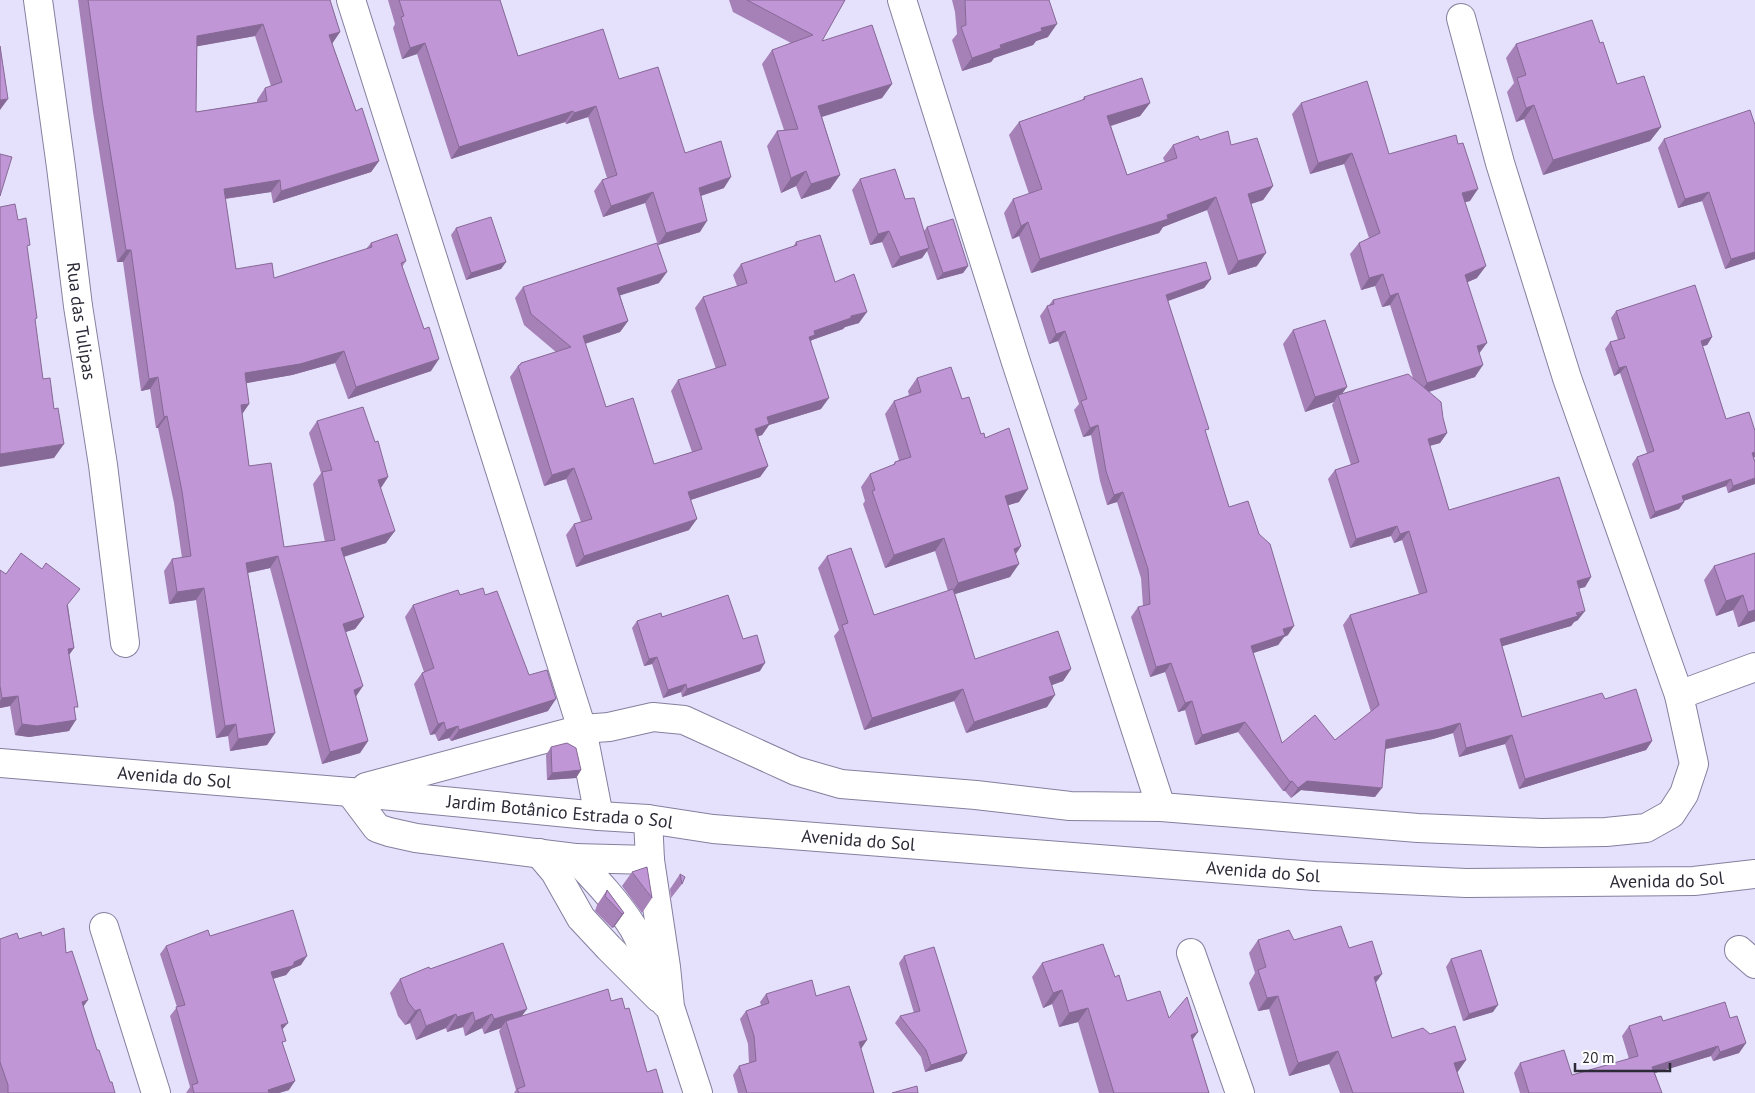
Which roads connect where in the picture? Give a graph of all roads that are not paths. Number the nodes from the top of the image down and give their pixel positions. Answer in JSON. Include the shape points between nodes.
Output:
{"nodes":[{"id":1,"x":38,"y":0,"type":"edge"},
{"id":2,"x":351,"y":0,"type":"edge"},
{"id":3,"x":902,"y":0,"type":"edge"},
{"id":4,"x":1461,"y":18,"type":"dead end"},
{"id":5,"x":125,"y":642,"type":"dead end"},
{"id":6,"x":1755,"y":667,"type":"edge"},
{"id":7,"x":1679,"y":694,"type":"junction"},
{"id":8,"x":582,"y":729,"type":"junction"},
{"id":9,"x":0,"y":763,"type":"edge"},
{"id":10,"x":350,"y":792,"type":"junction"},
{"id":11,"x":1161,"y":807,"type":"junction"},
{"id":12,"x":598,"y":816,"type":"junction"},
{"id":13,"x":648,"y":819,"type":"junction"},
{"id":14,"x":770,"y":833,"type":"joint"},
{"id":15,"x":539,"y":853,"type":"junction"},
{"id":16,"x":575,"y":858,"type":"junction"},
{"id":17,"x":650,"y":860,"type":"junction"},
{"id":18,"x":1755,"y":874,"type":"edge"},
{"id":19,"x":104,"y":927,"type":"dead end"},
{"id":20,"x":1191,"y":953,"type":"dead end"},
{"id":21,"x":668,"y":1005,"type":"junction"},
{"id":22,"x":156,"y":1093,"type":"edge"},
{"id":23,"x":698,"y":1093,"type":"edge"},
{"id":24,"x":1240,"y":1093,"type":"edge"}],
"edges":[{"from":1,"to":5,"type":"street","name":"Rua das Tulipas"},
{"from":2,"to":8,"type":"street"},
{"from":3,"to":11,"type":"street"},
{"from":4,"to":7,"type":"street","via":[[1500,163],[1566,378]]},
{"from":6,"to":7,"type":"street"},
{"from":7,"to":11,"type":"street","via":[[1694,764],[1684,794],[1671,814],[1646,828],[1541,833],[1418,828]]},
{"from":8,"to":10,"type":"street"},
{"from":8,"to":11,"type":"street","via":[[609,727],[653,717],[684,720],[796,771],[841,784],[1070,806]]},
{"from":8,"to":12,"type":"street"},
{"from":9,"to":10,"type":"street","name":"Avenida do Sol"},
{"from":10,"to":12,"type":"street","name":"Jardim Botânico Estrada o Sol"},
{"from":10,"to":15,"type":"street","via":[[377,828],[389,832]]},
{"from":12,"to":13,"type":"street","name":"Jardim Botânico Estrada o Sol"},
{"from":13,"to":14,"type":"street","name":"Jardim Botânico Estrada o Sol","via":[[713,829]]},
{"from":13,"to":17,"type":"street"},
{"from":14,"to":18,"type":"street","name":"Avenida do Sol","via":[[1315,876],[1456,882],[1694,881]]},
{"from":15,"to":16,"type":"street"},
{"from":15,"to":21,"type":"street","via":[[581,918]]},
{"from":16,"to":17,"type":"street"},
{"from":16,"to":21,"type":"street","via":[[634,930]]},
{"from":17,"to":21,"type":"street"},
{"from":19,"to":22,"type":"street"},
{"from":20,"to":24,"type":"street"},
{"from":21,"to":23,"type":"street"}]}
